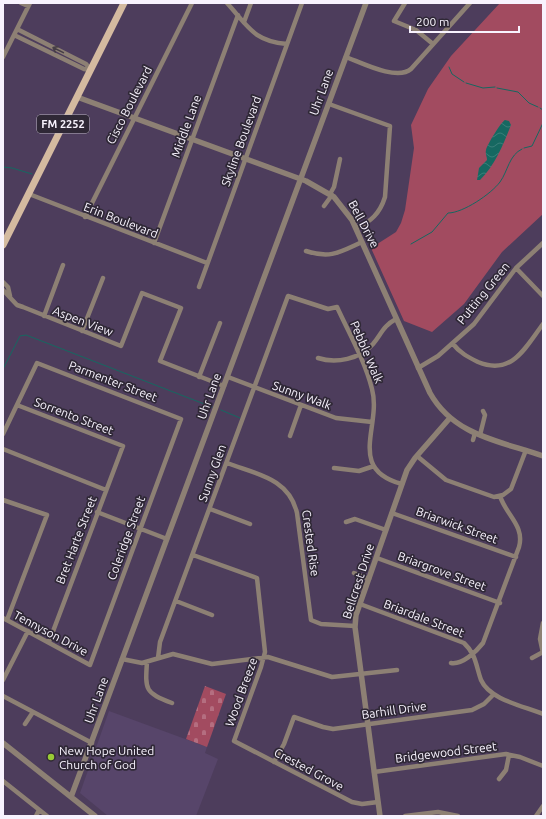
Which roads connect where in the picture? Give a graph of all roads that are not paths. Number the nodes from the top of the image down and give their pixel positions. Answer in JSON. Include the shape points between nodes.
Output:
{"nodes":[{"id":1,"x":21,"y":3,"type":"edge"},
{"id":2,"x":124,"y":3,"type":"edge"},
{"id":3,"x":192,"y":3,"type":"edge"},
{"id":4,"x":227,"y":3,"type":"edge"},
{"id":5,"x":251,"y":3,"type":"edge"},
{"id":6,"x":302,"y":3,"type":"edge"},
{"id":7,"x":366,"y":3,"type":"edge"},
{"id":8,"x":405,"y":3,"type":"edge"},
{"id":9,"x":470,"y":3,"type":"edge"},
{"id":10,"x":29,"y":5,"type":"edge"},
{"id":11,"x":238,"y":15,"type":"junction"},
{"id":12,"x":244,"y":22,"type":"junction"},
{"id":13,"x":17,"y":29,"type":"junction"},
{"id":14,"x":14,"y":35,"type":"junction"},
{"id":15,"x":287,"y":44,"type":"junction"},
{"id":16,"x":433,"y":44,"type":"junction"},
{"id":17,"x":3,"y":57,"type":"edge"},
{"id":18,"x":346,"y":57,"type":"junction"},
{"id":19,"x":91,"y":70,"type":"junction"},
{"id":20,"x":77,"y":97,"type":"junction"},
{"id":21,"x":329,"y":104,"type":"junction"},
{"id":22,"x":134,"y":119,"type":"junction"},
{"id":23,"x":192,"y":140,"type":"junction"},
{"id":24,"x":245,"y":159,"type":"junction"},
{"id":25,"x":340,"y":159,"type":"dead end"},
{"id":26,"x":300,"y":179,"type":"junction"},
{"id":27,"x":29,"y":194,"type":"junction"},
{"id":28,"x":331,"y":195,"type":"junction"},
{"id":29,"x":324,"y":206,"type":"dead end"},
{"id":30,"x":85,"y":217,"type":"junction"},
{"id":31,"x":356,"y":228,"type":"junction"},
{"id":32,"x":362,"y":242,"type":"junction"},
{"id":33,"x":154,"y":243,"type":"junction"},
{"id":34,"x":543,"y":243,"type":"edge"},
{"id":35,"x":3,"y":245,"type":"edge"},
{"id":36,"x":306,"y":251,"type":"dead end"},
{"id":37,"x":207,"y":263,"type":"junction"},
{"id":38,"x":63,"y":265,"type":"dead end"},
{"id":39,"x":516,"y":268,"type":"junction"},
{"id":40,"x":103,"y":278,"type":"dead end"},
{"id":41,"x":3,"y":282,"type":"edge"},
{"id":42,"x":199,"y":287,"type":"dead end"},
{"id":43,"x":3,"y":290,"type":"edge"},
{"id":44,"x":10,"y":296,"type":"junction"},
{"id":45,"x":288,"y":296,"type":"joint"},
{"id":46,"x":543,"y":296,"type":"edge"},
{"id":47,"x":44,"y":316,"type":"junction"},
{"id":48,"x":396,"y":319,"type":"junction"},
{"id":49,"x":220,"y":323,"type":"dead end"},
{"id":50,"x":543,"y":324,"type":"edge"},
{"id":51,"x":82,"y":331,"type":"junction"},
{"id":52,"x":453,"y":344,"type":"junction"},
{"id":53,"x":358,"y":354,"type":"junction"},
{"id":54,"x":318,"y":358,"type":"dead end"},
{"id":55,"x":418,"y":368,"type":"junction"},
{"id":56,"x":199,"y":376,"type":"junction"},
{"id":57,"x":228,"y":377,"type":"junction"},
{"id":58,"x":224,"y":386,"type":"junction"},
{"id":59,"x":255,"y":388,"type":"junction"},
{"id":60,"x":18,"y":405,"type":"junction"},
{"id":61,"x":301,"y":405,"type":"junction"},
{"id":62,"x":483,"y":411,"type":"dead end"},
{"id":63,"x":182,"y":419,"type":"joint"},
{"id":64,"x":449,"y":419,"type":"junction"},
{"id":65,"x":372,"y":422,"type":"junction"},
{"id":66,"x":3,"y":434,"type":"edge"},
{"id":67,"x":478,"y":434,"type":"junction"},
{"id":68,"x":290,"y":436,"type":"dead end"},
{"id":69,"x":473,"y":440,"type":"dead end"},
{"id":70,"x":123,"y":446,"type":"joint"},
{"id":71,"x":3,"y":449,"type":"edge"},
{"id":72,"x":526,"y":450,"type":"junction"},
{"id":73,"x":417,"y":456,"type":"junction"},
{"id":74,"x":543,"y":456,"type":"edge"},
{"id":75,"x":227,"y":463,"type":"junction"},
{"id":76,"x":374,"y":466,"type":"junction"},
{"id":77,"x":334,"y":468,"type":"dead end"},
{"id":78,"x":402,"y":484,"type":"junction"},
{"id":79,"x":106,"y":490,"type":"junction"},
{"id":80,"x":500,"y":496,"type":"junction"},
{"id":81,"x":3,"y":500,"type":"edge"},
{"id":82,"x":210,"y":509,"type":"junction"},
{"id":83,"x":97,"y":512,"type":"junction"},
{"id":84,"x":392,"y":513,"type":"junction"},
{"id":85,"x":346,"y":522,"type":"dead end"},
{"id":86,"x":250,"y":524,"type":"dead end"},
{"id":87,"x":140,"y":529,"type":"junction"},
{"id":88,"x":386,"y":530,"type":"junction"},
{"id":89,"x":167,"y":539,"type":"junction"},
{"id":90,"x":193,"y":555,"type":"junction"},
{"id":91,"x":516,"y":557,"type":"junction"},
{"id":92,"x":376,"y":558,"type":"junction"},
{"id":93,"x":354,"y":573,"type":"dead end"},
{"id":94,"x":369,"y":579,"type":"junction"},
{"id":95,"x":176,"y":601,"type":"junction"},
{"id":96,"x":500,"y":603,"type":"junction"},
{"id":97,"x":360,"y":604,"type":"junction"},
{"id":98,"x":212,"y":615,"type":"dead end"},
{"id":99,"x":5,"y":619,"type":"edge"},
{"id":100,"x":543,"y":624,"type":"edge"},
{"id":101,"x":355,"y":626,"type":"junction"},
{"id":102,"x":28,"y":631,"type":"junction"},
{"id":103,"x":49,"y":642,"type":"junction"},
{"id":104,"x":473,"y":653,"type":"junction"},
{"id":105,"x":543,"y":653,"type":"edge"},
{"id":106,"x":264,"y":657,"type":"junction"},
{"id":107,"x":158,"y":658,"type":"junction"},
{"id":108,"x":532,"y":658,"type":"dead end"},
{"id":109,"x":122,"y":659,"type":"junction"},
{"id":110,"x":147,"y":662,"type":"junction"},
{"id":111,"x":451,"y":663,"type":"dead end"},
{"id":112,"x":90,"y":665,"type":"joint"},
{"id":113,"x":397,"y":670,"type":"dead end"},
{"id":114,"x":360,"y":674,"type":"junction"},
{"id":115,"x":3,"y":680,"type":"edge"},
{"id":116,"x":493,"y":695,"type":"junction"},
{"id":117,"x":3,"y":696,"type":"edge"},
{"id":118,"x":172,"y":703,"type":"dead end"},
{"id":119,"x":33,"y":712,"type":"junction"},
{"id":120,"x":543,"y":714,"type":"edge"},
{"id":121,"x":25,"y":724,"type":"dead end"},
{"id":122,"x":368,"y":724,"type":"junction"},
{"id":123,"x":234,"y":741,"type":"joint"},
{"id":124,"x":3,"y":743,"type":"edge"},
{"id":125,"x":92,"y":743,"type":"junction"},
{"id":126,"x":509,"y":755,"type":"junction"},
{"id":127,"x":274,"y":762,"type":"junction"},
{"id":128,"x":543,"y":766,"type":"edge"},
{"id":129,"x":374,"y":772,"type":"junction"},
{"id":130,"x":499,"y":779,"type":"dead end"},
{"id":131,"x":4,"y":783,"type":"edge"},
{"id":132,"x":71,"y":797,"type":"junction"},
{"id":133,"x":378,"y":802,"type":"junction"},
{"id":134,"x":543,"y":806,"type":"edge"},
{"id":135,"x":39,"y":810,"type":"junction"},
{"id":136,"x":36,"y":816,"type":"edge"},
{"id":137,"x":47,"y":816,"type":"edge"},
{"id":138,"x":95,"y":816,"type":"edge"},
{"id":139,"x":380,"y":816,"type":"edge"},
{"id":140,"x":405,"y":816,"type":"edge"},
{"id":141,"x":412,"y":816,"type":"edge"},
{"id":142,"x":458,"y":816,"type":"edge"},
{"id":143,"x":536,"y":816,"type":"edge"}],
"edges":[{"from":1,"to":10,"type":"street"},
{"from":2,"to":19,"type":"main road","number":"FM 2252"},
{"from":3,"to":22,"type":"street","name":"Cisco Boulevard"},
{"from":4,"to":11,"type":"street"},
{"from":5,"to":12,"type":"street"},
{"from":6,"to":15,"type":"street","name":"Skyline Boulevard"},
{"from":7,"to":18,"type":"street","name":"Uhr Lane"},
{"from":8,"to":16,"type":"street","via":[[394,21],[416,30]]},
{"from":9,"to":16,"type":"street"},
{"from":10,"to":13,"type":"street"},
{"from":11,"to":12,"type":"street"},
{"from":11,"to":23,"type":"street","name":"Middle Lane"},
{"from":12,"to":15,"type":"street","via":[[261,39]]},
{"from":13,"to":14,"type":"street"},
{"from":19,"to":13,"type":"street","one_way":true,"via":[[86,64]]},
{"from":14,"to":17,"type":"street"},
{"from":14,"to":19,"type":"street","via":[[83,69]]},
{"from":15,"to":24,"type":"street","name":"Skyline Boulevard"},
{"from":16,"to":18,"type":"street","via":[[411,69],[400,74]]},
{"from":18,"to":21,"type":"street","name":"Uhr Lane"},
{"from":19,"to":20,"type":"main road","number":"FM 2252"},
{"from":20,"to":22,"type":"street","name":"Bell Drive"},
{"from":20,"to":27,"type":"main road","number":"FM 2252"},
{"from":21,"to":26,"type":"street","name":"Uhr Lane"},
{"from":21,"to":31,"type":"street","via":[[390,126],[383,205],[372,219]]},
{"from":22,"to":23,"type":"street","name":"Bell Drive"},
{"from":22,"to":30,"type":"street","name":"Cisco Boulevard"},
{"from":23,"to":24,"type":"street","name":"Bell Drive"},
{"from":23,"to":33,"type":"street","name":"Middle Lane"},
{"from":24,"to":26,"type":"street","name":"Bell Drive"},
{"from":24,"to":37,"type":"street","name":"Skyline Boulevard"},
{"from":25,"to":28,"type":"street"},
{"from":26,"to":28,"type":"street","name":"Bell Drive"},
{"from":26,"to":57,"type":"street","name":"Uhr Lane"},
{"from":27,"to":30,"type":"street","name":"Erin Boulevard"},
{"from":27,"to":35,"type":"main road","number":"FM 2252"},
{"from":28,"to":29,"type":"street"},
{"from":28,"to":31,"type":"street","name":"Bell Drive","via":[[348,214]]},
{"from":30,"to":33,"type":"street","name":"Erin Boulevard"},
{"from":31,"to":32,"type":"street","name":"Bell Drive"},
{"from":32,"to":36,"type":"street","via":[[330,255]]},
{"from":32,"to":48,"type":"street","name":"Bell Drive"},
{"from":33,"to":37,"type":"street","name":"Erin Boulevard"},
{"from":34,"to":39,"type":"street","name":"Putting Green"},
{"from":37,"to":42,"type":"street","name":"Skyline Boulevard"},
{"from":38,"to":47,"type":"street"},
{"from":39,"to":46,"type":"street"},
{"from":39,"to":52,"type":"street","name":"Putting Green","via":[[485,312]]},
{"from":40,"to":51,"type":"street"},
{"from":41,"to":44,"type":"street","name":"Aspen View","via":[[8,287]]},
{"from":43,"to":44,"type":"street","name":"Aspen View"},
{"from":44,"to":47,"type":"street","name":"Aspen View","via":[[18,305]]},
{"from":45,"to":53,"type":"street","name":"Pebble Walk","via":[[328,309],[337,307]]},
{"from":45,"to":59,"type":"street","name":"Sunny Glen"},
{"from":47,"to":51,"type":"street","name":"Aspen View"},
{"from":48,"to":53,"type":"street","via":[[385,326],[368,349]]},
{"from":48,"to":55,"type":"street","name":"Bell Drive"},
{"from":49,"to":56,"type":"street"},
{"from":50,"to":52,"type":"street","via":[[519,356],[506,365],[493,366],[482,363],[465,356]]},
{"from":51,"to":56,"type":"street","name":"Aspen View","via":[[121,346],[142,293],[181,308],[160,362]]},
{"from":52,"to":55,"type":"street","name":"Putting Green"},
{"from":53,"to":54,"type":"street","via":[[337,361]]},
{"from":53,"to":65,"type":"street","name":"Pebble Walk","via":[[373,393]]},
{"from":55,"to":64,"type":"street","name":"Bell Drive","via":[[434,401]]},
{"from":56,"to":58,"type":"street","name":"Aspen View"},
{"from":57,"to":58,"type":"street","name":"Uhr Lane"},
{"from":57,"to":59,"type":"street","name":"Sunny Walk"},
{"from":58,"to":89,"type":"street","name":"Uhr Lane"},
{"from":59,"to":61,"type":"street","name":"Sunny Walk"},
{"from":59,"to":75,"type":"street","name":"Sunny Glen"},
{"from":60,"to":63,"type":"street","name":"Parmenter Street","via":[[37,363]]},
{"from":60,"to":66,"type":"street"},
{"from":60,"to":70,"type":"street","name":"Sorrento Street"},
{"from":61,"to":65,"type":"street","name":"Sunny Walk","via":[[342,420]]},
{"from":61,"to":68,"type":"street"},
{"from":62,"to":67,"type":"street","via":[[485,415]]},
{"from":63,"to":87,"type":"street","name":"Coleridge Street"},
{"from":64,"to":67,"type":"street","name":"Bell Drive"},
{"from":64,"to":73,"type":"street","name":"Bellcrest Drive"},
{"from":65,"to":76,"type":"street","name":"Pebble Walk","via":[[369,449]]},
{"from":67,"to":69,"type":"street"},
{"from":67,"to":72,"type":"street","name":"Bell Drive"},
{"from":70,"to":79,"type":"street","name":"Bret Harte Street"},
{"from":71,"to":79,"type":"street"},
{"from":72,"to":74,"type":"street","name":"Bell Drive"},
{"from":72,"to":80,"type":"street","via":[[515,483],[508,492]]},
{"from":73,"to":78,"type":"street","name":"Bellcrest Drive","via":[[409,466]]},
{"from":73,"to":80,"type":"street","via":[[450,482],[488,496]]},
{"from":75,"to":82,"type":"street","name":"Sunny Glen"},
{"from":75,"to":101,"type":"street","name":"Crested Rise","via":[[278,483],[292,498],[297,513],[311,620],[321,624]]},
{"from":76,"to":77,"type":"street","via":[[359,471]]},
{"from":76,"to":78,"type":"street","via":[[383,476]]},
{"from":78,"to":84,"type":"street","name":"Bellcrest Drive"},
{"from":79,"to":83,"type":"street","name":"Bret Harte Street"},
{"from":80,"to":91,"type":"street","via":[[520,533]]},
{"from":81,"to":99,"type":"street","via":[[47,515]]},
{"from":82,"to":86,"type":"street"},
{"from":82,"to":90,"type":"street","name":"Sunny Glen"},
{"from":83,"to":87,"type":"street"},
{"from":83,"to":103,"type":"street","name":"Bret Harte Street"},
{"from":84,"to":88,"type":"street","name":"Bellcrest Drive"},
{"from":84,"to":91,"type":"street","name":"Briarwick Street"},
{"from":85,"to":88,"type":"street","via":[[355,520]]},
{"from":87,"to":89,"type":"street"},
{"from":87,"to":112,"type":"street","name":"Coleridge Street"},
{"from":88,"to":92,"type":"street","name":"Bellcrest Drive"},
{"from":89,"to":109,"type":"street","name":"Uhr Lane"},
{"from":90,"to":95,"type":"street","name":"Sunny Glen"},
{"from":90,"to":106,"type":"street","name":"Wood Breeze","via":[[257,578],[266,646]]},
{"from":91,"to":96,"type":"street"},
{"from":92,"to":94,"type":"street","name":"Bellcrest Drive"},
{"from":92,"to":96,"type":"street","name":"Briargrove Street"},
{"from":93,"to":94,"type":"street"},
{"from":94,"to":97,"type":"street","name":"Bellcrest Drive"},
{"from":95,"to":98,"type":"street"},
{"from":95,"to":107,"type":"street","name":"Sunny Glen","via":[[160,642]]},
{"from":96,"to":104,"type":"street","via":[[483,643]]},
{"from":97,"to":101,"type":"street","name":"Bellcrest Drive"},
{"from":97,"to":104,"type":"street","name":"Briardale Street","via":[[458,640]]},
{"from":99,"to":102,"type":"street","name":"Tennyson Drive"},
{"from":100,"to":105,"type":"street","via":[[540,635]]},
{"from":101,"to":114,"type":"street","name":"Bellcrest Drive"},
{"from":102,"to":103,"type":"street","name":"Tennyson Drive"},
{"from":102,"to":115,"type":"street"},
{"from":103,"to":112,"type":"street","name":"Tennyson Drive"},
{"from":104,"to":111,"type":"street","via":[[461,662]]},
{"from":104,"to":116,"type":"street","name":"Briardale Street","via":[[482,682]]},
{"from":105,"to":108,"type":"street"},
{"from":106,"to":107,"type":"street","via":[[212,664],[180,655],[170,654]]},
{"from":106,"to":114,"type":"street","via":[[278,659],[327,676]]},
{"from":106,"to":123,"type":"street","name":"Wood Breeze"},
{"from":107,"to":110,"type":"street"},
{"from":109,"to":110,"type":"street","via":[[135,663]]},
{"from":109,"to":125,"type":"street","name":"Uhr Lane"},
{"from":110,"to":118,"type":"street","via":[[145,681],[148,691],[156,698]]},
{"from":113,"to":114,"type":"street"},
{"from":114,"to":122,"type":"street","name":"Bellcrest Drive"},
{"from":116,"to":120,"type":"street"},
{"from":116,"to":122,"type":"street","name":"Barhill Drive","via":[[484,704],[472,710]]},
{"from":117,"to":119,"type":"street"},
{"from":119,"to":121,"type":"street"},
{"from":119,"to":125,"type":"street"},
{"from":122,"to":127,"type":"street","name":"Barhill Drive","via":[[326,728],[294,717]]},
{"from":122,"to":129,"type":"street","name":"Bellcrest Drive"},
{"from":123,"to":127,"type":"street","name":"Crested Grove"},
{"from":124,"to":132,"type":"street"},
{"from":125,"to":132,"type":"street","name":"Uhr Lane"},
{"from":126,"to":128,"type":"street","name":"Bridgewood Street"},
{"from":126,"to":129,"type":"street","name":"Bridgewood Street"},
{"from":126,"to":130,"type":"street","via":[[506,770]]},
{"from":127,"to":133,"type":"street","name":"Crested Grove","via":[[352,802]]},
{"from":129,"to":133,"type":"street","name":"Bellcrest Drive"},
{"from":131,"to":135,"type":"street"},
{"from":132,"to":138,"type":"street"},
{"from":133,"to":139,"type":"street","name":"Bellcrest Drive"},
{"from":134,"to":143,"type":"street"},
{"from":135,"to":136,"type":"street"},
{"from":135,"to":137,"type":"street"},
{"from":140,"to":141,"type":"street"},
{"from":141,"to":142,"type":"street","via":[[438,812]]}]}
